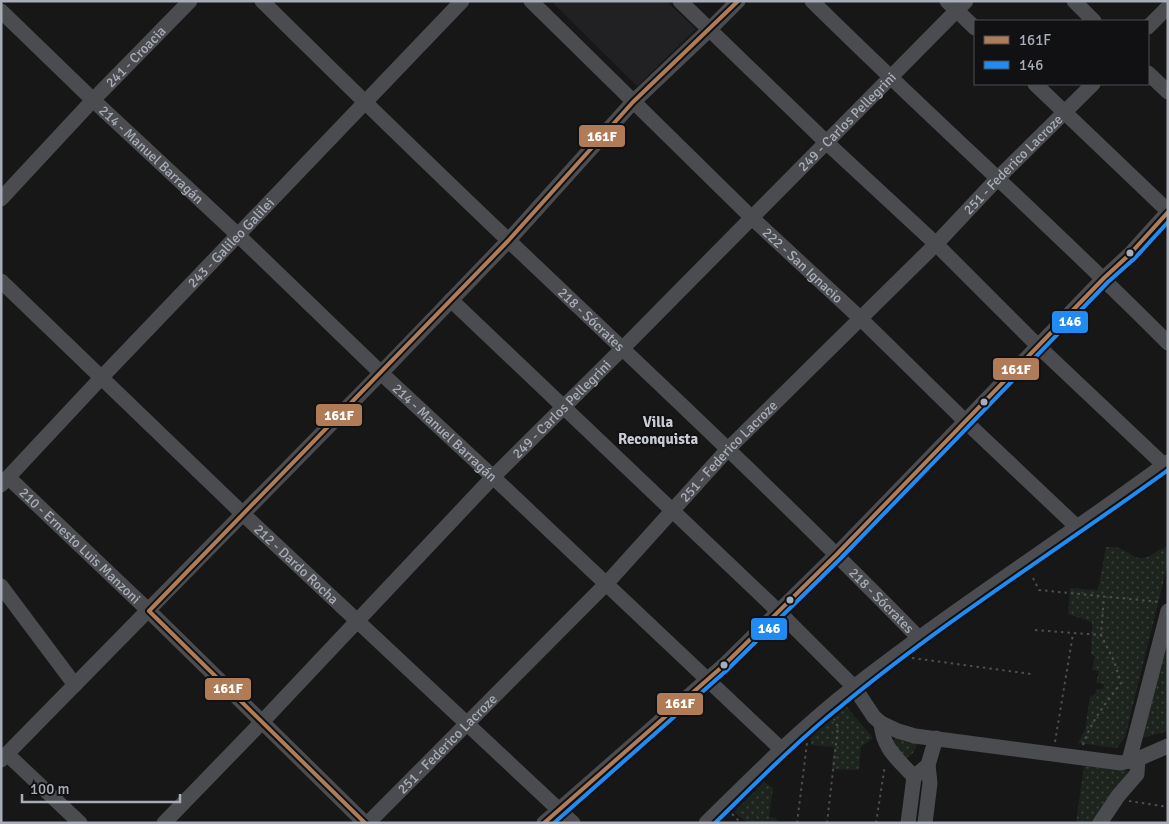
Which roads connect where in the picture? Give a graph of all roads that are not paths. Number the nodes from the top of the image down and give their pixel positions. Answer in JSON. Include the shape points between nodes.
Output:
{"nodes":[{"id":1,"x":190,"y":1,"type":"edge"},
{"id":2,"x":262,"y":1,"type":"edge"},
{"id":3,"x":462,"y":1,"type":"edge"},
{"id":4,"x":531,"y":1,"type":"edge"},
{"id":5,"x":680,"y":1,"type":"edge"},
{"id":6,"x":738,"y":1,"type":"edge"},
{"id":7,"x":812,"y":1,"type":"edge"},
{"id":8,"x":1074,"y":1,"type":"edge"},
{"id":9,"x":957,"y":4,"type":"edge"},
{"id":10,"x":1168,"y":7,"type":"edge"},
{"id":11,"x":1,"y":11,"type":"edge"},
{"id":12,"x":1093,"y":20,"type":"edge"},
{"id":13,"x":1149,"y":26,"type":"edge"},
{"id":14,"x":974,"y":27,"type":"edge"},
{"id":15,"x":710,"y":30,"type":"junction"},
{"id":16,"x":1149,"y":74,"type":"edge"},
{"id":17,"x":890,"y":78,"type":"junction"},
{"id":18,"x":1036,"y":85,"type":"edge"},
{"id":19,"x":1091,"y":85,"type":"edge"},
{"id":20,"x":1168,"y":92,"type":"edge"},
{"id":21,"x":93,"y":100,"type":"junction"},
{"id":22,"x":365,"y":102,"type":"junction"},
{"id":23,"x":633,"y":102,"type":"junction"},
{"id":24,"x":1065,"y":112,"type":"junction"},
{"id":25,"x":826,"y":142,"type":"junction"},
{"id":26,"x":997,"y":179,"type":"junction"},
{"id":27,"x":1,"y":199,"type":"edge"},
{"id":28,"x":1168,"y":211,"type":"edge"},
{"id":29,"x":752,"y":218,"type":"junction"},
{"id":30,"x":238,"y":235,"type":"junction"},
{"id":31,"x":508,"y":240,"type":"junction"},
{"id":32,"x":936,"y":244,"type":"junction"},
{"id":33,"x":1104,"y":278,"type":"junction"},
{"id":34,"x":1,"y":281,"type":"edge"},
{"id":35,"x":450,"y":300,"type":"junction"},
{"id":36,"x":860,"y":318,"type":"junction"},
{"id":37,"x":1168,"y":342,"type":"edge"},
{"id":38,"x":1039,"y":347,"type":"junction"},
{"id":39,"x":623,"y":348,"type":"junction"},
{"id":40,"x":381,"y":373,"type":"junction"},
{"id":41,"x":101,"y":378,"type":"junction"},
{"id":42,"x":563,"y":407,"type":"junction"},
{"id":43,"x":966,"y":422,"type":"junction"},
{"id":44,"x":728,"y":449,"type":"junction"},
{"id":45,"x":1166,"y":463,"type":"edge"},
{"id":46,"x":493,"y":477,"type":"junction"},
{"id":47,"x":5,"y":482,"type":"edge"},
{"id":48,"x":673,"y":511,"type":"junction"},
{"id":49,"x":243,"y":514,"type":"junction"},
{"id":50,"x":1077,"y":527,"type":"junction"},
{"id":51,"x":837,"y":554,"type":"junction"},
{"id":52,"x":607,"y":584,"type":"junction"},
{"id":53,"x":1,"y":586,"type":"edge"},
{"id":54,"x":148,"y":610,"type":"junction"},
{"id":55,"x":1168,"y":611,"type":"edge"},
{"id":56,"x":778,"y":612,"type":"junction"},
{"id":57,"x":358,"y":621,"type":"junction"},
{"id":58,"x":919,"y":638,"type":"junction"},
{"id":59,"x":708,"y":679,"type":"junction"},
{"id":60,"x":75,"y":685,"type":"junction"},
{"id":61,"x":854,"y":686,"type":"junction"},
{"id":62,"x":261,"y":723,"type":"junction"},
{"id":63,"x":881,"y":723,"type":"junction"},
{"id":64,"x":466,"y":724,"type":"junction"},
{"id":65,"x":936,"y":738,"type":"junction"},
{"id":66,"x":1168,"y":746,"type":"edge"},
{"id":67,"x":781,"y":749,"type":"junction"},
{"id":68,"x":4,"y":757,"type":"edge"},
{"id":69,"x":1139,"y":757,"type":"junction"},
{"id":70,"x":1168,"y":757,"type":"edge"},
{"id":71,"x":928,"y":765,"type":"junction"},
{"id":72,"x":914,"y":777,"type":"junction"},
{"id":73,"x":558,"y":810,"type":"junction"},
{"id":74,"x":1104,"y":821,"type":"edge"},
{"id":75,"x":80,"y":823,"type":"edge"},
{"id":76,"x":164,"y":823,"type":"edge"},
{"id":77,"x":367,"y":823,"type":"edge"},
{"id":78,"x":544,"y":823,"type":"edge"},
{"id":79,"x":573,"y":823,"type":"edge"},
{"id":80,"x":706,"y":823,"type":"edge"},
{"id":81,"x":908,"y":823,"type":"edge"},
{"id":82,"x":925,"y":823,"type":"edge"}],
"edges":[{"from":1,"to":21,"type":"street","name":"241 - Croacia"},
{"from":2,"to":22,"type":"street","name":"218 - Sócrates"},
{"from":3,"to":22,"type":"street","name":"243 - Galileo Galilei"},
{"from":4,"to":23,"type":"street","name":"222 - San Ignacio"},
{"from":5,"to":15,"type":"street"},
{"from":6,"to":15,"type":"street"},
{"from":7,"to":17,"type":"street"},
{"from":8,"to":12,"type":"street"},
{"from":9,"to":14,"type":"street"},
{"from":9,"to":17,"type":"street","name":"249 - Carlos Pellegrini"},
{"from":10,"to":13,"type":"street"},
{"from":11,"to":21,"type":"street","name":"214 - Manuel Barragán"},
{"from":15,"to":23,"type":"street"},
{"from":15,"to":25,"type":"street"},
{"from":16,"to":20,"type":"street"},
{"from":17,"to":25,"type":"street","name":"249 - Carlos Pellegrini"},
{"from":17,"to":26,"type":"street"},
{"from":18,"to":24,"type":"street"},
{"from":19,"to":24,"type":"street","name":"251 - Federico Lacroze"},
{"from":21,"to":27,"type":"street","name":"241 - Croacia"},
{"from":21,"to":30,"type":"street","name":"214 - Manuel Barragán"},
{"from":22,"to":30,"type":"street","name":"243 - Galileo Galilei"},
{"from":22,"to":31,"type":"street","name":"218 - Sócrates"},
{"from":23,"to":29,"type":"street","name":"222 - San Ignacio"},
{"from":23,"to":31,"type":"street"},
{"from":24,"to":26,"type":"street","name":"251 - Federico Lacroze"},
{"from":24,"to":28,"type":"street"},
{"from":25,"to":29,"type":"street","name":"249 - Carlos Pellegrini"},
{"from":25,"to":32,"type":"street"},
{"from":26,"to":32,"type":"street","name":"251 - Federico Lacroze"},
{"from":26,"to":33,"type":"street"},
{"from":28,"to":33,"type":"street"},
{"from":29,"to":36,"type":"street","name":"222 - San Ignacio"},
{"from":29,"to":39,"type":"street","name":"249 - Carlos Pellegrini"},
{"from":30,"to":40,"type":"street","name":"214 - Manuel Barragán"},
{"from":30,"to":41,"type":"street","name":"243 - Galileo Galilei"},
{"from":31,"to":35,"type":"street"},
{"from":31,"to":39,"type":"street","name":"218 - Sócrates"},
{"from":32,"to":36,"type":"street","name":"251 - Federico Lacroze"},
{"from":32,"to":38,"type":"street"},
{"from":33,"to":37,"type":"street"},
{"from":33,"to":38,"type":"street"},
{"from":34,"to":41,"type":"street","name":"212 - Dardo Rocha"},
{"from":35,"to":40,"type":"street"},
{"from":35,"to":42,"type":"street"},
{"from":36,"to":43,"type":"street","name":"222 - San Ignacio"},
{"from":36,"to":44,"type":"street","name":"251 - Federico Lacroze"},
{"from":38,"to":43,"type":"street"},
{"from":38,"to":45,"type":"street"},
{"from":39,"to":42,"type":"street","name":"249 - Carlos Pellegrini"},
{"from":39,"to":44,"type":"street","name":"218 - Sócrates"},
{"from":40,"to":46,"type":"street","name":"214 - Manuel Barragán"},
{"from":40,"to":49,"type":"street"},
{"from":41,"to":47,"type":"street","name":"243 - Galileo Galilei"},
{"from":41,"to":49,"type":"street","name":"212 - Dardo Rocha"},
{"from":42,"to":46,"type":"street","name":"249 - Carlos Pellegrini"},
{"from":42,"to":48,"type":"street"},
{"from":43,"to":50,"type":"street","name":"222 - San Ignacio"},
{"from":43,"to":51,"type":"street"},
{"from":44,"to":48,"type":"street","name":"251 - Federico Lacroze"},
{"from":44,"to":51,"type":"street","name":"218 - Sócrates"},
{"from":45,"to":50,"type":"street"},
{"from":46,"to":52,"type":"street","name":"214 - Manuel Barragán"},
{"from":46,"to":57,"type":"street","name":"249 - Carlos Pellegrini"},
{"from":47,"to":54,"type":"street","name":"210 - Ernesto Luis Manzoni"},
{"from":48,"to":52,"type":"street","name":"251 - Federico Lacroze"},
{"from":48,"to":56,"type":"street"},
{"from":49,"to":54,"type":"street"},
{"from":49,"to":57,"type":"street","name":"212 - Dardo Rocha"},
{"from":50,"to":58,"type":"street"},
{"from":51,"to":56,"type":"street"},
{"from":51,"to":58,"type":"street","name":"218 - Sócrates"},
{"from":52,"to":59,"type":"street","name":"214 - Manuel Barragán"},
{"from":52,"to":64,"type":"street","name":"251 - Federico Lacroze"},
{"from":53,"to":60,"type":"street"},
{"from":54,"to":60,"type":"street"},
{"from":54,"to":62,"type":"street","name":"210 - Ernesto Luis Manzoni"},
{"from":55,"to":69,"type":"street"},
{"from":56,"to":59,"type":"street"},
{"from":56,"to":61,"type":"street"},
{"from":57,"to":62,"type":"street","name":"249 - Carlos Pellegrini"},
{"from":57,"to":64,"type":"street","name":"212 - Dardo Rocha"},
{"from":58,"to":61,"type":"street"},
{"from":59,"to":67,"type":"street","name":"214 - Manuel Barragán"},
{"from":59,"to":73,"type":"street"},
{"from":60,"to":68,"type":"street"},
{"from":61,"to":63,"type":"street"},
{"from":61,"to":67,"type":"street"},
{"from":62,"to":76,"type":"street","name":"249 - Carlos Pellegrini"},
{"from":62,"to":77,"type":"street","name":"210 - Ernesto Luis Manzoni"},
{"from":63,"to":65,"type":"street","via":[[915,736]]},
{"from":63,"to":72,"type":"street","via":[[882,737],[888,748]]},
{"from":64,"to":73,"type":"street","name":"212 - Dardo Rocha"},
{"from":64,"to":77,"type":"street","name":"251 - Federico Lacroze"},
{"from":65,"to":69,"type":"street","via":[[1121,763]]},
{"from":65,"to":71,"type":"street"},
{"from":66,"to":69,"type":"street"},
{"from":67,"to":80,"type":"street"},
{"from":68,"to":75,"type":"street"},
{"from":69,"to":70,"type":"street"},
{"from":69,"to":74,"type":"street","via":[[1138,774],[1118,796]]},
{"from":71,"to":72,"type":"street"},
{"from":71,"to":82,"type":"street","via":[[930,783]]},
{"from":72,"to":81,"type":"street"},
{"from":73,"to":78,"type":"street"},
{"from":73,"to":79,"type":"street","name":"212 - Dardo Rocha"}]}
